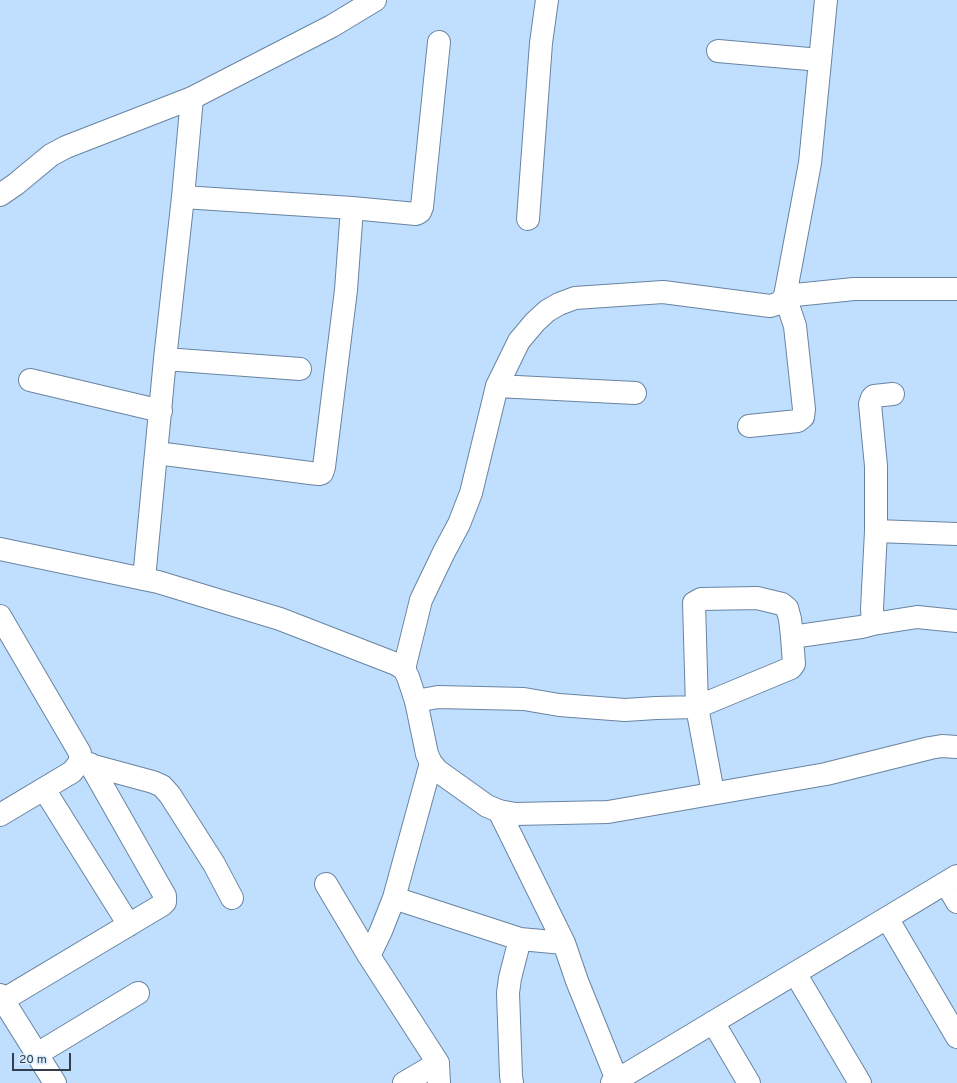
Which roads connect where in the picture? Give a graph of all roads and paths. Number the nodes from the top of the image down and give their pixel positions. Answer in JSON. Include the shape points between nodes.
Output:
{"nodes":[{"id":1,"x":375,"y":0,"type":"edge"},
{"id":2,"x":547,"y":0,"type":"edge"},
{"id":3,"x":826,"y":0,"type":"edge"},
{"id":4,"x":439,"y":42,"type":"dead end"},
{"id":5,"x":718,"y":51,"type":"dead end"},
{"id":6,"x":820,"y":60,"type":"junction"},
{"id":7,"x":192,"y":98,"type":"junction"},
{"id":8,"x":0,"y":195,"type":"edge"},
{"id":9,"x":183,"y":197,"type":"junction"},
{"id":10,"x":352,"y":208,"type":"junction"},
{"id":11,"x":528,"y":218,"type":"dead end"},
{"id":12,"x":957,"y":289,"type":"edge"},
{"id":13,"x":785,"y":296,"type":"junction"},
{"id":14,"x":165,"y":359,"type":"junction"},
{"id":15,"x":300,"y":369,"type":"dead end"},
{"id":16,"x":30,"y":380,"type":"dead end"},
{"id":17,"x":497,"y":386,"type":"junction"},
{"id":18,"x":635,"y":393,"type":"dead end"},
{"id":19,"x":893,"y":394,"type":"dead end"},
{"id":20,"x":161,"y":411,"type":"junction"},
{"id":21,"x":749,"y":426,"type":"dead end"},
{"id":22,"x":157,"y":453,"type":"junction"},
{"id":23,"x":876,"y":531,"type":"junction"},
{"id":24,"x":957,"y":534,"type":"edge"},
{"id":25,"x":0,"y":549,"type":"edge"},
{"id":26,"x":144,"y":579,"type":"junction"},
{"id":27,"x":0,"y":616,"type":"edge"},
{"id":28,"x":957,"y":621,"type":"edge"},
{"id":29,"x":873,"y":624,"type":"junction"},
{"id":30,"x":792,"y":637,"type":"junction"},
{"id":31,"x":404,"y":669,"type":"junction"},
{"id":32,"x":416,"y":701,"type":"junction"},
{"id":33,"x":697,"y":708,"type":"junction"},
{"id":34,"x":957,"y":747,"type":"edge"},
{"id":35,"x":85,"y":763,"type":"junction"},
{"id":36,"x":431,"y":763,"type":"junction"},
{"id":37,"x":44,"y":788,"type":"junction"},
{"id":38,"x":713,"y":793,"type":"junction"},
{"id":39,"x":499,"y":811,"type":"junction"},
{"id":40,"x":0,"y":814,"type":"edge"},
{"id":41,"x":951,"y":880,"type":"edge"},
{"id":42,"x":326,"y":884,"type":"dead end"},
{"id":43,"x":232,"y":898,"type":"dead end"},
{"id":44,"x":394,"y":898,"type":"junction"},
{"id":45,"x":957,"y":902,"type":"edge"},
{"id":46,"x":887,"y":918,"type":"junction"},
{"id":47,"x":129,"y":925,"type":"junction"},
{"id":48,"x":520,"y":939,"type":"junction"},
{"id":49,"x":564,"y":943,"type":"junction"},
{"id":50,"x":369,"y":956,"type":"junction"},
{"id":51,"x":795,"y":973,"type":"junction"},
{"id":52,"x":138,"y":993,"type":"dead end"},
{"id":53,"x":1,"y":998,"type":"edge"},
{"id":54,"x":713,"y":1022,"type":"junction"},
{"id":55,"x":8,"y":1026,"type":"edge"},
{"id":56,"x":957,"y":1037,"type":"edge"},
{"id":57,"x":37,"y":1054,"type":"junction"},
{"id":58,"x":438,"y":1073,"type":"edge"},
{"id":59,"x":614,"y":1082,"type":"edge"},
{"id":60,"x":55,"y":1083,"type":"edge"},
{"id":61,"x":404,"y":1083,"type":"edge"},
{"id":62,"x":512,"y":1083,"type":"edge"},
{"id":63,"x":749,"y":1083,"type":"edge"},
{"id":64,"x":860,"y":1083,"type":"edge"}],
"edges":[{"from":1,"to":7,"type":"street","via":[[332,26]]},
{"from":2,"to":11,"type":"street","via":[[541,43]]},
{"from":3,"to":6,"type":"street"},
{"from":4,"to":10,"type":"street","via":[[420,212],[416,214]]},
{"from":5,"to":6,"type":"street"},
{"from":6,"to":13,"type":"street","via":[[810,163]]},
{"from":7,"to":8,"type":"street","via":[[66,146]]},
{"from":7,"to":9,"type":"street"},
{"from":9,"to":10,"type":"street"},
{"from":9,"to":14,"type":"street"},
{"from":10,"to":22,"type":"street","via":[[346,290],[322,473]]},
{"from":12,"to":13,"type":"street","via":[[854,289]]},
{"from":13,"to":17,"type":"street","via":[[780,303],[770,306],[663,292],[575,298],[547,311],[535,322],[519,342]]},
{"from":13,"to":21,"type":"street","via":[[795,326],[803,417],[798,421]]},
{"from":14,"to":15,"type":"street"},
{"from":14,"to":20,"type":"street"},
{"from":16,"to":20,"type":"street"},
{"from":17,"to":18,"type":"street"},
{"from":17,"to":31,"type":"street","via":[[471,494],[421,600]]},
{"from":19,"to":23,"type":"street","via":[[874,396],[870,404],[876,466]]},
{"from":20,"to":22,"type":"street"},
{"from":22,"to":26,"type":"street"},
{"from":23,"to":24,"type":"street"},
{"from":23,"to":29,"type":"street"},
{"from":25,"to":26,"type":"street"},
{"from":26,"to":31,"type":"street","via":[[280,619]]},
{"from":27,"to":35,"type":"street"},
{"from":28,"to":29,"type":"street","via":[[917,617]]},
{"from":29,"to":30,"type":"street"},
{"from":30,"to":33,"type":"street","via":[[794,664],[791,668]]},
{"from":30,"to":33,"type":"street","via":[[787,608],[782,604],[757,598],[701,599],[694,602]]},
{"from":31,"to":32,"type":"street"},
{"from":32,"to":33,"type":"street","via":[[438,697],[524,699],[560,705],[625,710]]},
{"from":32,"to":36,"type":"street","via":[[426,754]]},
{"from":33,"to":38,"type":"street"},
{"from":34,"to":38,"type":"street","via":[[930,748],[826,774]]},
{"from":35,"to":37,"type":"street"},
{"from":35,"to":43,"type":"street","via":[[162,786],[214,864]]},
{"from":35,"to":47,"type":"street","via":[[165,896],[162,905]]},
{"from":36,"to":39,"type":"street","via":[[438,771],[487,806]]},
{"from":36,"to":44,"type":"street"},
{"from":37,"to":40,"type":"street"},
{"from":37,"to":47,"type":"street"},
{"from":38,"to":39,"type":"street","via":[[608,812],[515,814]]},
{"from":39,"to":49,"type":"street"},
{"from":41,"to":45,"type":"street"},
{"from":41,"to":46,"type":"street"},
{"from":42,"to":50,"type":"street"},
{"from":44,"to":48,"type":"street"},
{"from":44,"to":50,"type":"street"},
{"from":46,"to":51,"type":"street"},
{"from":46,"to":56,"type":"street"},
{"from":47,"to":53,"type":"street"},
{"from":48,"to":49,"type":"street"},
{"from":48,"to":62,"type":"street","via":[[508,993]]},
{"from":49,"to":59,"type":"street"},
{"from":50,"to":58,"type":"street"},
{"from":51,"to":54,"type":"street"},
{"from":51,"to":64,"type":"street"},
{"from":52,"to":57,"type":"street"},
{"from":53,"to":55,"type":"street"},
{"from":54,"to":59,"type":"street"},
{"from":54,"to":63,"type":"street"},
{"from":55,"to":57,"type":"street"},
{"from":57,"to":60,"type":"street"},
{"from":58,"to":61,"type":"street"}]}
